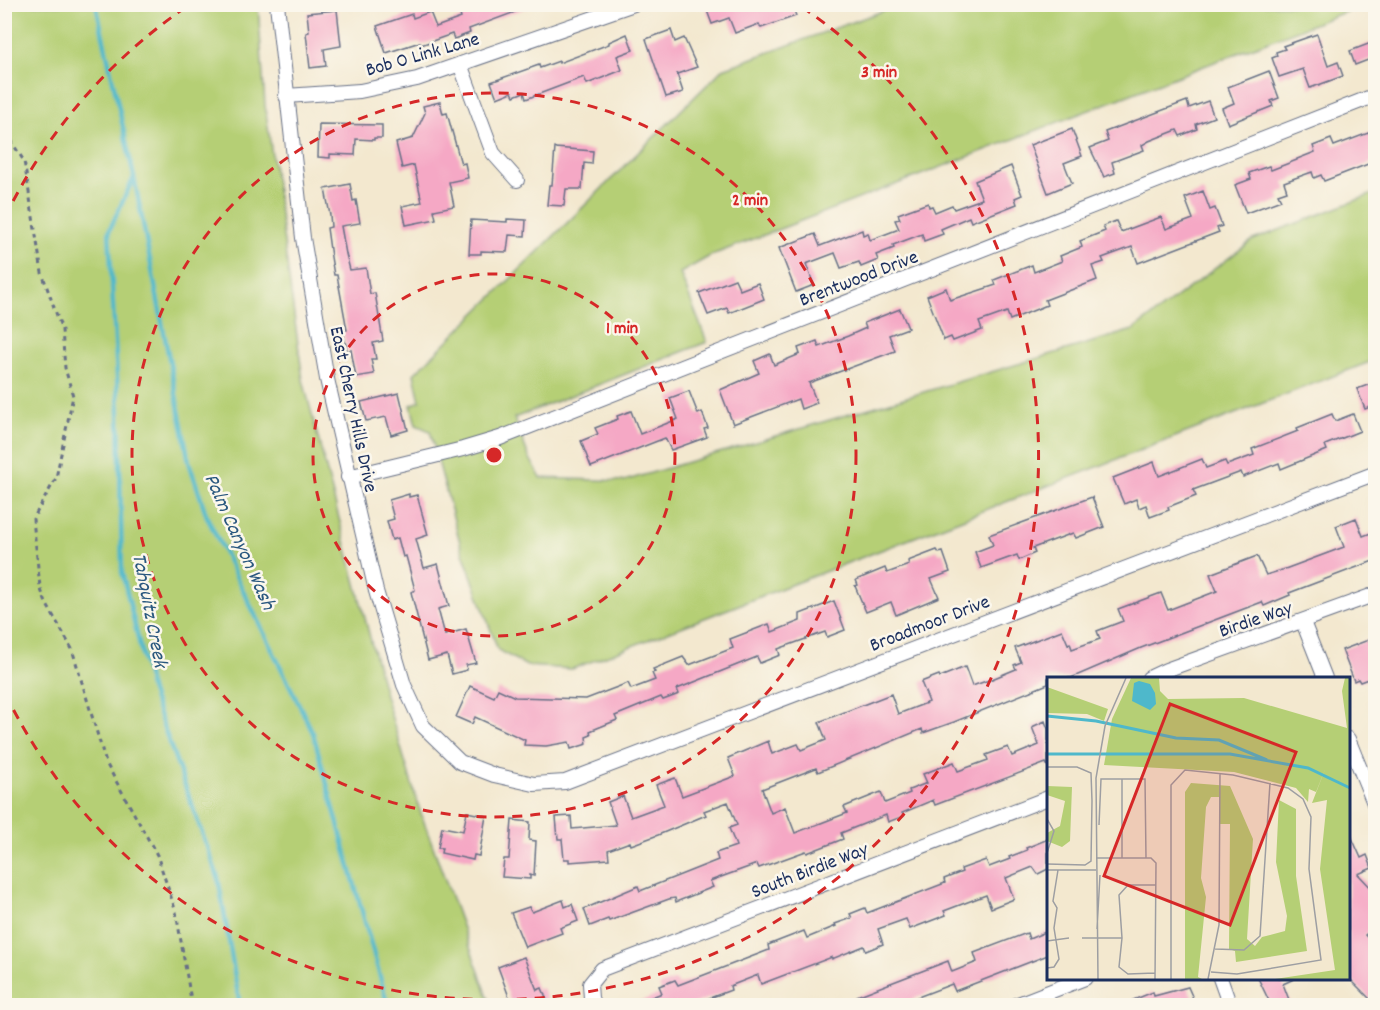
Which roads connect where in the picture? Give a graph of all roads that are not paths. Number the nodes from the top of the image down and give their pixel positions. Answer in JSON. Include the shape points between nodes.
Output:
{"nodes":[{"id":1,"x":277,"y":4,"type":"edge"},
{"id":2,"x":634,"y":4,"type":"edge"},
{"id":3,"x":460,"y":64,"type":"junction"},
{"id":4,"x":1376,"y":94,"type":"edge"},
{"id":5,"x":286,"y":96,"type":"junction"},
{"id":6,"x":517,"y":180,"type":"dead end"},
{"id":7,"x":1376,"y":473,"type":"edge"},
{"id":8,"x":348,"y":477,"type":"junction"},
{"id":9,"x":1376,"y":594,"type":"edge"},
{"id":10,"x":1303,"y":622,"type":"junction"},
{"id":11,"x":1151,"y":677,"type":"edge"},
{"id":12,"x":1325,"y":677,"type":"edge"},
{"id":13,"x":1350,"y":744,"type":"edge"},
{"id":14,"x":494,"y":775,"type":"joint"},
{"id":15,"x":1047,"y":798,"type":"edge"},
{"id":16,"x":1376,"y":808,"type":"edge"},
{"id":17,"x":1080,"y":980,"type":"edge"},
{"id":18,"x":1221,"y":980,"type":"edge"},
{"id":19,"x":594,"y":1005,"type":"edge"},
{"id":20,"x":1013,"y":1005,"type":"edge"},
{"id":21,"x":1230,"y":1005,"type":"edge"}],
"edges":[{"from":1,"to":5,"type":"street","name":"East Cherry Hills Drive"},
{"from":2,"to":3,"type":"street","name":"Bob O Link Lane"},
{"from":3,"to":5,"type":"street","name":"Bob O Link Lane","via":[[417,79],[360,91]]},
{"from":3,"to":6,"type":"street","via":[[493,153]]},
{"from":4,"to":8,"type":"street","name":"Brentwood Drive","via":[[500,438]]},
{"from":5,"to":8,"type":"street","name":"East Cherry Hills Drive","via":[[305,250]]},
{"from":7,"to":14,"type":"street","name":"Broadmoor Drive","via":[[565,782],[534,784]]},
{"from":8,"to":14,"type":"street","name":"East Cherry Hills Drive","via":[[404,685],[423,726],[460,762]]},
{"from":9,"to":10,"type":"street","name":"Birdie Way"},
{"from":10,"to":11,"type":"street","name":"Birdie Way"},
{"from":10,"to":12,"type":"street"},
{"from":13,"to":16,"type":"street"},
{"from":15,"to":19,"type":"street","name":"South Birdie Way","via":[[602,969],[590,984]]},
{"from":17,"to":20,"type":"street"},
{"from":18,"to":21,"type":"street"}]}
